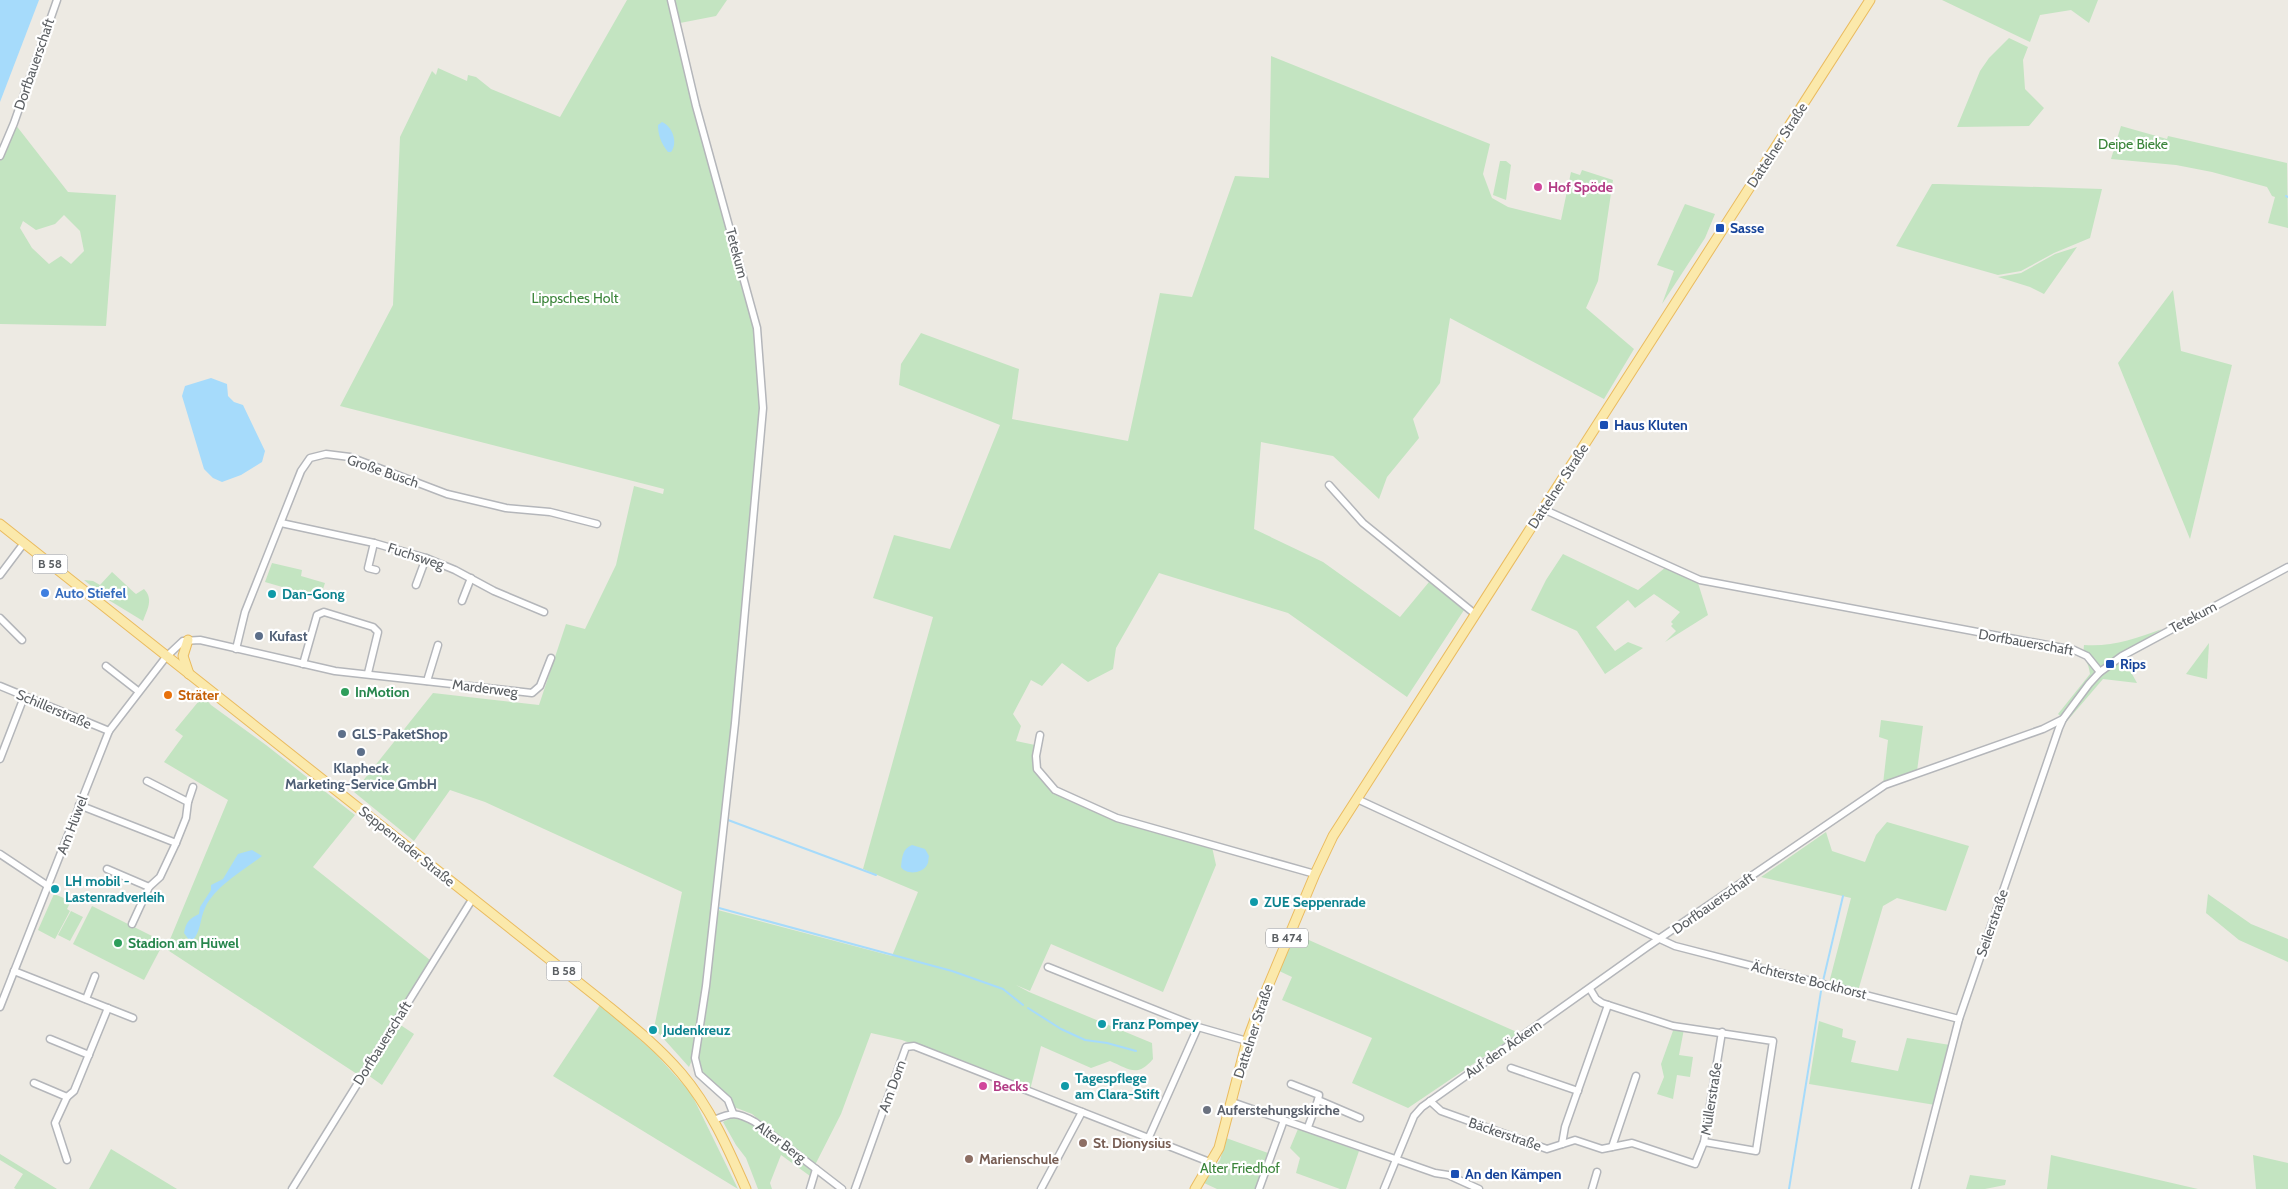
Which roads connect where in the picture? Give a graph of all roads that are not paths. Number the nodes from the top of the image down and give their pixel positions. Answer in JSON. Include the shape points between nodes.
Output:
{"nodes":[{"id":1,"x":57,"y":0,"type":"edge"},
{"id":2,"x":671,"y":0,"type":"edge"},
{"id":3,"x":1870,"y":0,"type":"edge"},
{"id":4,"x":0,"y":156,"type":"edge"},
{"id":5,"x":1329,"y":485,"type":"dead end"},
{"id":6,"x":1543,"y":509,"type":"junction"},
{"id":7,"x":281,"y":523,"type":"junction"},
{"id":8,"x":0,"y":524,"type":"edge"},
{"id":9,"x":597,"y":524,"type":"dead end"},
{"id":10,"x":24,"y":543,"type":"junction"},
{"id":11,"x":374,"y":543,"type":"junction"},
{"id":12,"x":426,"y":558,"type":"junction"},
{"id":13,"x":2288,"y":567,"type":"edge"},
{"id":14,"x":376,"y":570,"type":"dead end"},
{"id":15,"x":0,"y":575,"type":"edge"},
{"id":16,"x":470,"y":578,"type":"junction"},
{"id":17,"x":416,"y":585,"type":"dead end"},
{"id":18,"x":462,"y":601,"type":"dead end"},
{"id":19,"x":544,"y":612,"type":"dead end"},
{"id":20,"x":1475,"y":614,"type":"junction"},
{"id":21,"x":0,"y":618,"type":"edge"},
{"id":22,"x":22,"y":640,"type":"dead end"},
{"id":23,"x":188,"y":640,"type":"junction"},
{"id":24,"x":438,"y":645,"type":"dead end"},
{"id":25,"x":236,"y":649,"type":"junction"},
{"id":26,"x":166,"y":657,"type":"junction"},
{"id":27,"x":551,"y":658,"type":"dead end"},
{"id":28,"x":303,"y":664,"type":"junction"},
{"id":29,"x":106,"y":666,"type":"dead end"},
{"id":30,"x":2100,"y":672,"type":"junction"},
{"id":31,"x":368,"y":674,"type":"junction"},
{"id":32,"x":191,"y":676,"type":"junction"},
{"id":33,"x":427,"y":681,"type":"junction"},
{"id":34,"x":0,"y":686,"type":"edge"},
{"id":35,"x":138,"y":691,"type":"junction"},
{"id":36,"x":24,"y":696,"type":"junction"},
{"id":37,"x":2063,"y":719,"type":"junction"},
{"id":38,"x":2043,"y":730,"type":"junction"},
{"id":39,"x":108,"y":731,"type":"junction"},
{"id":40,"x":1040,"y":735,"type":"dead end"},
{"id":41,"x":2056,"y":737,"type":"junction"},
{"id":42,"x":0,"y":758,"type":"edge"},
{"id":43,"x":147,"y":781,"type":"dead end"},
{"id":44,"x":193,"y":787,"type":"dead end"},
{"id":45,"x":1357,"y":799,"type":"junction"},
{"id":46,"x":188,"y":802,"type":"junction"},
{"id":47,"x":79,"y":805,"type":"junction"},
{"id":48,"x":176,"y":843,"type":"junction"},
{"id":49,"x":0,"y":854,"type":"edge"},
{"id":50,"x":107,"y":869,"type":"dead end"},
{"id":51,"x":1315,"y":874,"type":"junction"},
{"id":52,"x":48,"y":886,"type":"junction"},
{"id":53,"x":149,"y":887,"type":"junction"},
{"id":54,"x":472,"y":898,"type":"junction"},
{"id":55,"x":132,"y":924,"type":"dead end"},
{"id":56,"x":1659,"y":939,"type":"junction"},
{"id":57,"x":1048,"y":967,"type":"dead end"},
{"id":58,"x":14,"y":971,"type":"junction"},
{"id":59,"x":95,"y":976,"type":"dead end"},
{"id":60,"x":1590,"y":988,"type":"junction"},
{"id":61,"x":86,"y":999,"type":"junction"},
{"id":62,"x":1608,"y":1005,"type":"junction"},
{"id":63,"x":0,"y":1007,"type":"edge"},
{"id":64,"x":108,"y":1008,"type":"junction"},
{"id":65,"x":133,"y":1018,"type":"dead end"},
{"id":66,"x":1959,"y":1019,"type":"junction"},
{"id":67,"x":1198,"y":1027,"type":"junction"},
{"id":68,"x":1722,"y":1032,"type":"junction"},
{"id":69,"x":50,"y":1040,"type":"dead end"},
{"id":70,"x":1247,"y":1041,"type":"junction"},
{"id":71,"x":89,"y":1055,"type":"junction"},
{"id":72,"x":1511,"y":1068,"type":"dead end"},
{"id":73,"x":1636,"y":1076,"type":"dead end"},
{"id":74,"x":34,"y":1084,"type":"dead end"},
{"id":75,"x":1291,"y":1084,"type":"dead end"},
{"id":76,"x":1578,"y":1091,"type":"junction"},
{"id":77,"x":67,"y":1096,"type":"junction"},
{"id":78,"x":1318,"y":1100,"type":"junction"},
{"id":79,"x":1430,"y":1101,"type":"junction"},
{"id":80,"x":1232,"y":1102,"type":"junction"},
{"id":81,"x":1082,"y":1112,"type":"junction"},
{"id":82,"x":733,"y":1113,"type":"junction"},
{"id":83,"x":1360,"y":1118,"type":"dead end"},
{"id":84,"x":714,"y":1120,"type":"junction"},
{"id":85,"x":1284,"y":1120,"type":"junction"},
{"id":86,"x":1308,"y":1128,"type":"junction"},
{"id":87,"x":1149,"y":1137,"type":"junction"},
{"id":88,"x":1704,"y":1142,"type":"junction"},
{"id":89,"x":1562,"y":1144,"type":"junction"},
{"id":90,"x":1612,"y":1147,"type":"junction"},
{"id":91,"x":67,"y":1160,"type":"dead end"},
{"id":92,"x":1396,"y":1160,"type":"junction"},
{"id":93,"x":1212,"y":1163,"type":"junction"},
{"id":94,"x":1696,"y":1164,"type":"joint"},
{"id":95,"x":816,"y":1169,"type":"junction"},
{"id":96,"x":1597,"y":1172,"type":"dead end"},
{"id":97,"x":292,"y":1189,"type":"edge"},
{"id":98,"x":746,"y":1189,"type":"edge"},
{"id":99,"x":810,"y":1189,"type":"edge"},
{"id":100,"x":842,"y":1189,"type":"edge"},
{"id":101,"x":855,"y":1189,"type":"edge"},
{"id":102,"x":1041,"y":1189,"type":"edge"},
{"id":103,"x":1195,"y":1189,"type":"edge"},
{"id":104,"x":1259,"y":1189,"type":"edge"},
{"id":105,"x":1384,"y":1189,"type":"edge"},
{"id":106,"x":1479,"y":1189,"type":"edge"},
{"id":107,"x":1592,"y":1189,"type":"edge"},
{"id":108,"x":1915,"y":1189,"type":"edge"}],
"edges":[{"from":1,"to":4,"type":"street","name":"Dorfbauerschaft"},
{"from":2,"to":82,"type":"street","name":"Tetekum","via":[[696,106],[757,328],[763,408],[735,723],[695,1058],[699,1074],[724,1096]]},
{"from":3,"to":6,"type":"main road","name":"Dattelner Straße","number":"B 474"},
{"from":5,"to":20,"type":"street","via":[[1362,523]]},
{"from":6,"to":20,"type":"main road","name":"Dattelner Straße","number":"B 474"},
{"from":6,"to":30,"type":"street","name":"Dorfbauerschaft","via":[[1700,580],[2074,650],[2086,656]]},
{"from":7,"to":9,"type":"street","name":"Große Busch","via":[[301,470],[310,458],[326,454],[350,458],[447,494],[506,508],[550,512]]},
{"from":7,"to":11,"type":"street","name":"Fuchsweg"},
{"from":7,"to":25,"type":"street","name":"Große Busch","via":[[245,612]]},
{"from":8,"to":10,"type":"main road","name":"Seppenrader Straße","number":"B 58"},
{"from":10,"to":15,"type":"street"},
{"from":10,"to":26,"type":"main road","name":"Seppenrader Straße","number":"B 58"},
{"from":11,"to":12,"type":"street","name":"Fuchsweg"},
{"from":11,"to":14,"type":"street","via":[[368,568]]},
{"from":12,"to":16,"type":"street","name":"Fuchsweg"},
{"from":12,"to":17,"type":"street"},
{"from":13,"to":30,"type":"street","name":"Tetekum","via":[[2122,656]]},
{"from":16,"to":18,"type":"street"},
{"from":16,"to":19,"type":"street","name":"Fuchsweg"},
{"from":20,"to":45,"type":"main road","name":"Dattelner Straße","number":"B 474"},
{"from":21,"to":22,"type":"street"},
{"from":23,"to":25,"type":"street","name":"Marderweg"},
{"from":23,"to":26,"type":"street"},
{"from":23,"to":32,"type":"main road","via":[[183,656]]},
{"from":24,"to":33,"type":"street"},
{"from":25,"to":28,"type":"street","name":"Marderweg"},
{"from":26,"to":32,"type":"main road","name":"Seppenrader Straße","number":"B 58"},
{"from":26,"to":35,"type":"street","name":"Am Hüwel"},
{"from":27,"to":33,"type":"street","name":"Marderweg","via":[[540,686],[532,693]]},
{"from":28,"to":31,"type":"street","name":"Marderweg"},
{"from":28,"to":31,"type":"street","via":[[318,615],[324,612],[373,627],[378,632]]},
{"from":29,"to":35,"type":"street"},
{"from":30,"to":37,"type":"street","name":"Seilerstraße"},
{"from":31,"to":33,"type":"street","name":"Marderweg"},
{"from":32,"to":54,"type":"main road","name":"Seppenrader Straße","number":"B 58"},
{"from":34,"to":36,"type":"street","name":"Schillerstraße"},
{"from":35,"to":39,"type":"street","name":"Am Hüwel"},
{"from":36,"to":39,"type":"street","name":"Schillerstraße"},
{"from":36,"to":42,"type":"street"},
{"from":37,"to":38,"type":"street","name":"Dorfbauerschaft"},
{"from":37,"to":41,"type":"street","name":"Seilerstraße"},
{"from":38,"to":41,"type":"street"},
{"from":38,"to":56,"type":"street","name":"Dorfbauerschaft","via":[[1885,785]]},
{"from":39,"to":47,"type":"street","name":"Am Hüwel"},
{"from":40,"to":51,"type":"street","via":[[1037,769],[1056,790],[1077,801],[1117,818]]},
{"from":41,"to":66,"type":"street","name":"Seilerstraße"},
{"from":43,"to":46,"type":"street"},
{"from":44,"to":46,"type":"street"},
{"from":45,"to":51,"type":"main road","name":"Dattelner Straße","number":"B 474","via":[[1330,841]]},
{"from":45,"to":56,"type":"street","name":"Dorfbauerschaft"},
{"from":46,"to":48,"type":"street","via":[[186,818]]},
{"from":47,"to":48,"type":"street"},
{"from":47,"to":52,"type":"street","name":"Am Hüwel"},
{"from":48,"to":53,"type":"street","via":[[160,877]]},
{"from":49,"to":52,"type":"street"},
{"from":50,"to":53,"type":"street"},
{"from":51,"to":70,"type":"main road","name":"Dattelner Straße","number":"B 474","via":[[1272,972]]},
{"from":52,"to":58,"type":"street","name":"Am Hüwel"},
{"from":53,"to":55,"type":"street"},
{"from":54,"to":84,"type":"main road","name":"Seppenrader Straße","number":"B 58","via":[[658,1048],[682,1074]]},
{"from":54,"to":97,"type":"street","name":"Dorfbauerschaft"},
{"from":56,"to":60,"type":"street","name":"Auf den Äckern"},
{"from":56,"to":66,"type":"street","name":"Ächterste Bockhorst","via":[[1675,946]]},
{"from":57,"to":67,"type":"street"},
{"from":58,"to":61,"type":"street"},
{"from":58,"to":63,"type":"street","name":"Am Hüwel"},
{"from":59,"to":61,"type":"street"},
{"from":60,"to":62,"type":"street","via":[[1596,999]]},
{"from":60,"to":79,"type":"street","name":"Auf den Äckern"},
{"from":61,"to":64,"type":"street"},
{"from":62,"to":68,"type":"street","via":[[1673,1026]]},
{"from":62,"to":76,"type":"street"},
{"from":64,"to":65,"type":"street"},
{"from":64,"to":71,"type":"street"},
{"from":66,"to":108,"type":"street","name":"Seilerstraße"},
{"from":67,"to":70,"type":"street"},
{"from":67,"to":87,"type":"street"},
{"from":68,"to":88,"type":"street","name":"Müllerstraße"},
{"from":68,"to":88,"type":"street","via":[[1773,1041],[1756,1151]]},
{"from":69,"to":71,"type":"street"},
{"from":70,"to":80,"type":"main road","name":"Dattelner Straße","number":"B 474"},
{"from":71,"to":77,"type":"street","via":[[74,1091]]},
{"from":72,"to":76,"type":"street"},
{"from":73,"to":90,"type":"street"},
{"from":74,"to":77,"type":"street"},
{"from":75,"to":78,"type":"street","via":[[1319,1095]]},
{"from":76,"to":89,"type":"street"},
{"from":77,"to":91,"type":"street","via":[[55,1123]]},
{"from":78,"to":83,"type":"street"},
{"from":78,"to":86,"type":"street"},
{"from":79,"to":89,"type":"street","name":"Bäckerstraße","via":[[1441,1111],[1547,1148]]},
{"from":79,"to":92,"type":"street","name":"Auf den Äckern","via":[[1414,1116]]},
{"from":80,"to":85,"type":"street"},
{"from":80,"to":93,"type":"main road","name":"Dattelner Straße","number":"B 474"},
{"from":81,"to":87,"type":"street"},
{"from":81,"to":101,"type":"street","name":"Am Dorn","via":[[909,1046]]},
{"from":81,"to":102,"type":"street"},
{"from":82,"to":84,"type":"street"},
{"from":82,"to":95,"type":"street","name":"Alter Berg","via":[[755,1122]]},
{"from":84,"to":98,"type":"main road","name":"Seppenrader Straße","number":"B 58"},
{"from":85,"to":86,"type":"street"},
{"from":85,"to":104,"type":"street"},
{"from":86,"to":92,"type":"street"},
{"from":87,"to":93,"type":"street"},
{"from":88,"to":94,"type":"street","name":"Müllerstraße"},
{"from":89,"to":90,"type":"street","name":"Bäckerstraße","via":[[1575,1140],[1602,1149]]},
{"from":90,"to":94,"type":"street","name":"Bäckerstraße","via":[[1632,1143]]},
{"from":92,"to":105,"type":"street","name":"Auf den Äckern"},
{"from":92,"to":106,"type":"street","via":[[1448,1175]]},
{"from":93,"to":103,"type":"main road","name":"Dattelner Straße","number":"B 474"},
{"from":95,"to":99,"type":"street"},
{"from":95,"to":100,"type":"street","name":"Alter Berg"},
{"from":96,"to":107,"type":"street"}]}
